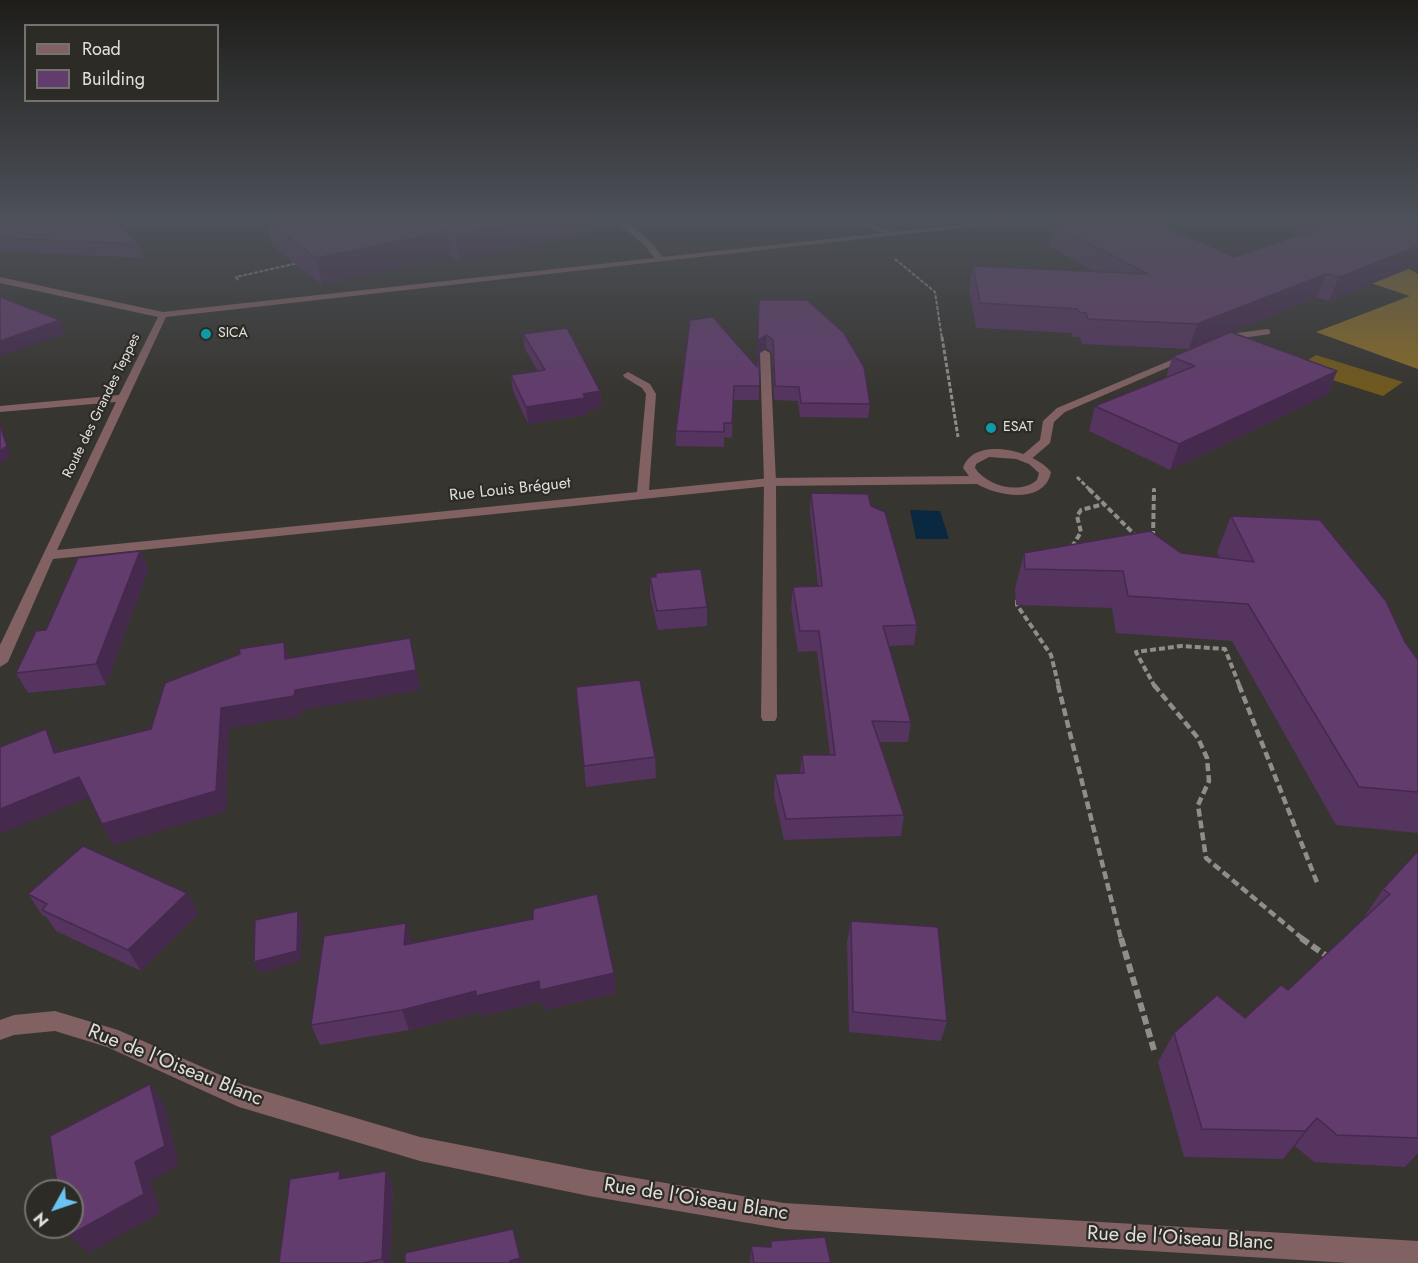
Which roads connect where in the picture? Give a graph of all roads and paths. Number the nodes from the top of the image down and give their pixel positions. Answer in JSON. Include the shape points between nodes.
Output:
{"nodes":[{"id":1,"x":238,"y":279,"type":"edge"},
{"id":2,"x":490,"y":279,"type":"edge"},
{"id":3,"x":919,"y":279,"type":"edge"},
{"id":4,"x":0,"y":280,"type":"edge"},
{"id":5,"x":243,"y":285,"type":"dead end"},
{"id":6,"x":163,"y":315,"type":"junction"},
{"id":7,"x":1267,"y":332,"type":"dead end"},
{"id":8,"x":1214,"y":345,"type":"edge"},
{"id":9,"x":765,"y":353,"type":"edge"},
{"id":10,"x":1193,"y":354,"type":"edge"},
{"id":11,"x":628,"y":375,"type":"dead end"},
{"id":12,"x":122,"y":398,"type":"junction"},
{"id":13,"x":0,"y":410,"type":"edge"},
{"id":14,"x":954,"y":445,"type":"dead end"},
{"id":15,"x":1025,"y":458,"type":"junction"},
{"id":16,"x":1077,"y":477,"type":"dead end"},
{"id":17,"x":977,"y":480,"type":"junction"},
{"id":18,"x":770,"y":482,"type":"junction"},
{"id":19,"x":1154,"y":488,"type":"dead end"},
{"id":20,"x":643,"y":493,"type":"junction"},
{"id":21,"x":1104,"y":504,"type":"junction"},
{"id":22,"x":1140,"y":540,"type":"edge"},
{"id":23,"x":1153,"y":542,"type":"edge"},
{"id":24,"x":1068,"y":551,"type":"edge"},
{"id":25,"x":48,"y":555,"type":"junction"},
{"id":26,"x":1020,"y":591,"type":"dead end"},
{"id":27,"x":0,"y":662,"type":"edge"},
{"id":28,"x":769,"y":717,"type":"dead end"},
{"id":29,"x":1318,"y":885,"type":"dead end"},
{"id":30,"x":1329,"y":958,"type":"edge"},
{"id":31,"x":0,"y":1030,"type":"edge"},
{"id":32,"x":1154,"y":1050,"type":"dead end"},
{"id":33,"x":1418,"y":1254,"type":"edge"}],
"edges":[{"from":1,"to":5,"type":"path"},
{"from":2,"to":6,"type":"street"},
{"from":3,"to":14,"type":"path","via":[[935,292],[958,436]]},
{"from":4,"to":6,"type":"street","name":"Route des Grandes Teppes"},
{"from":6,"to":12,"type":"street","name":"Route des Grandes Teppes"},
{"from":7,"to":8,"type":"street","via":[[1240,335]]},
{"from":9,"to":18,"type":"street"},
{"from":10,"to":15,"type":"street","via":[[1061,410],[1049,421],[1046,441]]},
{"from":11,"to":20,"type":"street","via":[[651,394]]},
{"from":12,"to":13,"type":"street"},
{"from":12,"to":25,"type":"street","name":"Route des Grandes Teppes"},
{"from":15,"to":17,"type":"street","via":[[997,453],[977,457],[969,468]]},
{"from":15,"to":17,"type":"street","name":"Rue Louis Bréguet","via":[[1045,472],[1042,484],[1036,488],[1013,491]]},
{"from":16,"to":21,"type":"path"},
{"from":17,"to":18,"type":"street","name":"Rue Louis Bréguet"},
{"from":18,"to":20,"type":"street","name":"Rue Louis Bréguet"},
{"from":18,"to":28,"type":"street"},
{"from":19,"to":23,"type":"path"},
{"from":20,"to":25,"type":"street","name":"Rue Louis Bréguet"},
{"from":21,"to":22,"type":"path"},
{"from":21,"to":24,"type":"path","via":[[1081,510],[1077,516],[1081,532]]},
{"from":25,"to":27,"type":"street","name":"Route des Grandes Teppes"},
{"from":26,"to":32,"type":"path","via":[[1017,605],[1051,655],[1108,894]]},
{"from":29,"to":30,"type":"path","via":[[1225,650],[1181,646],[1136,652],[1158,693],[1198,738],[1207,758],[1209,781],[1198,805],[1206,858],[1283,925]]},
{"from":31,"to":33,"type":"street","name":"Rue de l'Oiseau Blanc","via":[[55,1021],[110,1037],[240,1095],[420,1149],[784,1216]]}]}
